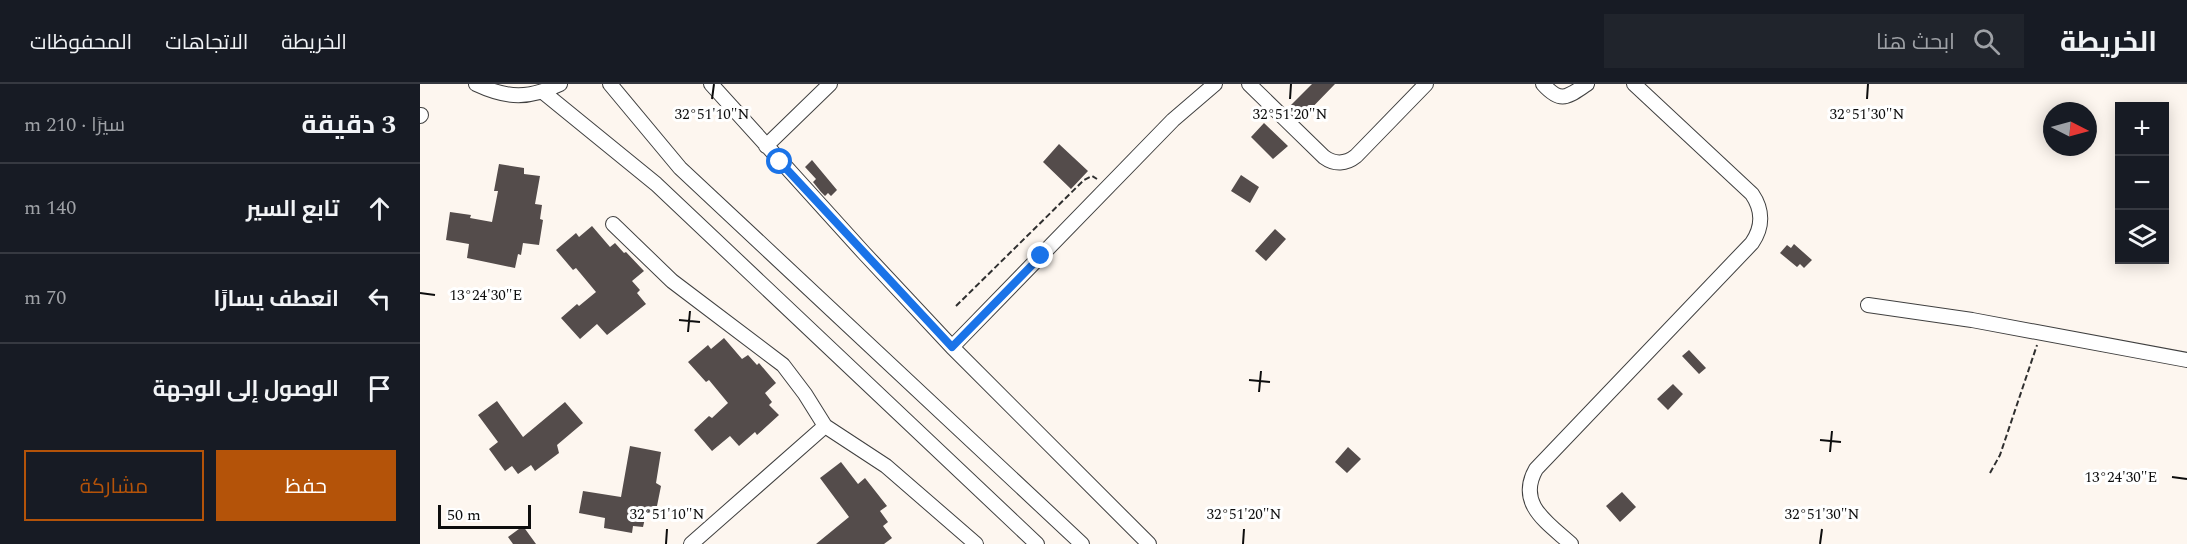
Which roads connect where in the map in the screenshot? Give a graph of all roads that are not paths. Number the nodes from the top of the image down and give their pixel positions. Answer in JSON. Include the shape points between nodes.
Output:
{"nodes":[{"id":1,"x":476,"y":84,"type":"edge"},
{"id":2,"x":560,"y":84,"type":"edge"},
{"id":3,"x":610,"y":84,"type":"edge"},
{"id":4,"x":711,"y":84,"type":"edge"},
{"id":5,"x":830,"y":84,"type":"edge"},
{"id":6,"x":1215,"y":84,"type":"edge"},
{"id":7,"x":1249,"y":84,"type":"edge"},
{"id":8,"x":1426,"y":84,"type":"edge"},
{"id":9,"x":1543,"y":84,"type":"edge"},
{"id":10,"x":1587,"y":84,"type":"edge"},
{"id":11,"x":1634,"y":84,"type":"edge"},
{"id":12,"x":543,"y":92,"type":"junction"},
{"id":13,"x":766,"y":146,"type":"junction"},
{"id":14,"x":613,"y":224,"type":"dead end"},
{"id":15,"x":1868,"y":305,"type":"dead end"},
{"id":16,"x":952,"y":347,"type":"junction"},
{"id":17,"x":2187,"y":360,"type":"edge"},
{"id":18,"x":825,"y":426,"type":"junction"},
{"id":19,"x":691,"y":544,"type":"edge"},
{"id":20,"x":976,"y":544,"type":"edge"},
{"id":21,"x":1037,"y":544,"type":"edge"},
{"id":22,"x":1082,"y":544,"type":"edge"},
{"id":23,"x":1149,"y":544,"type":"edge"},
{"id":24,"x":1571,"y":544,"type":"edge"}],
"edges":[{"from":1,"to":12,"type":"street","via":[[509,95]]},
{"from":2,"to":12,"type":"street"},
{"from":3,"to":22,"type":"street","via":[[680,168]]},
{"from":4,"to":13,"type":"street"},
{"from":5,"to":13,"type":"street"},
{"from":6,"to":16,"type":"street","via":[[1186,107]]},
{"from":7,"to":8,"type":"street","via":[[1324,157],[1343,163],[1356,156]]},
{"from":9,"to":10,"type":"street","via":[[1562,97]]},
{"from":11,"to":24,"type":"street","via":[[1752,194],[1761,221],[1752,243],[1533,475],[1533,507]]},
{"from":12,"to":21,"type":"street","via":[[656,184]]},
{"from":13,"to":16,"type":"street"},
{"from":14,"to":18,"type":"street","via":[[672,281],[783,365]]},
{"from":15,"to":17,"type":"street"},
{"from":16,"to":23,"type":"street"},
{"from":18,"to":19,"type":"street"},
{"from":18,"to":20,"type":"street","via":[[886,466]]}]}
